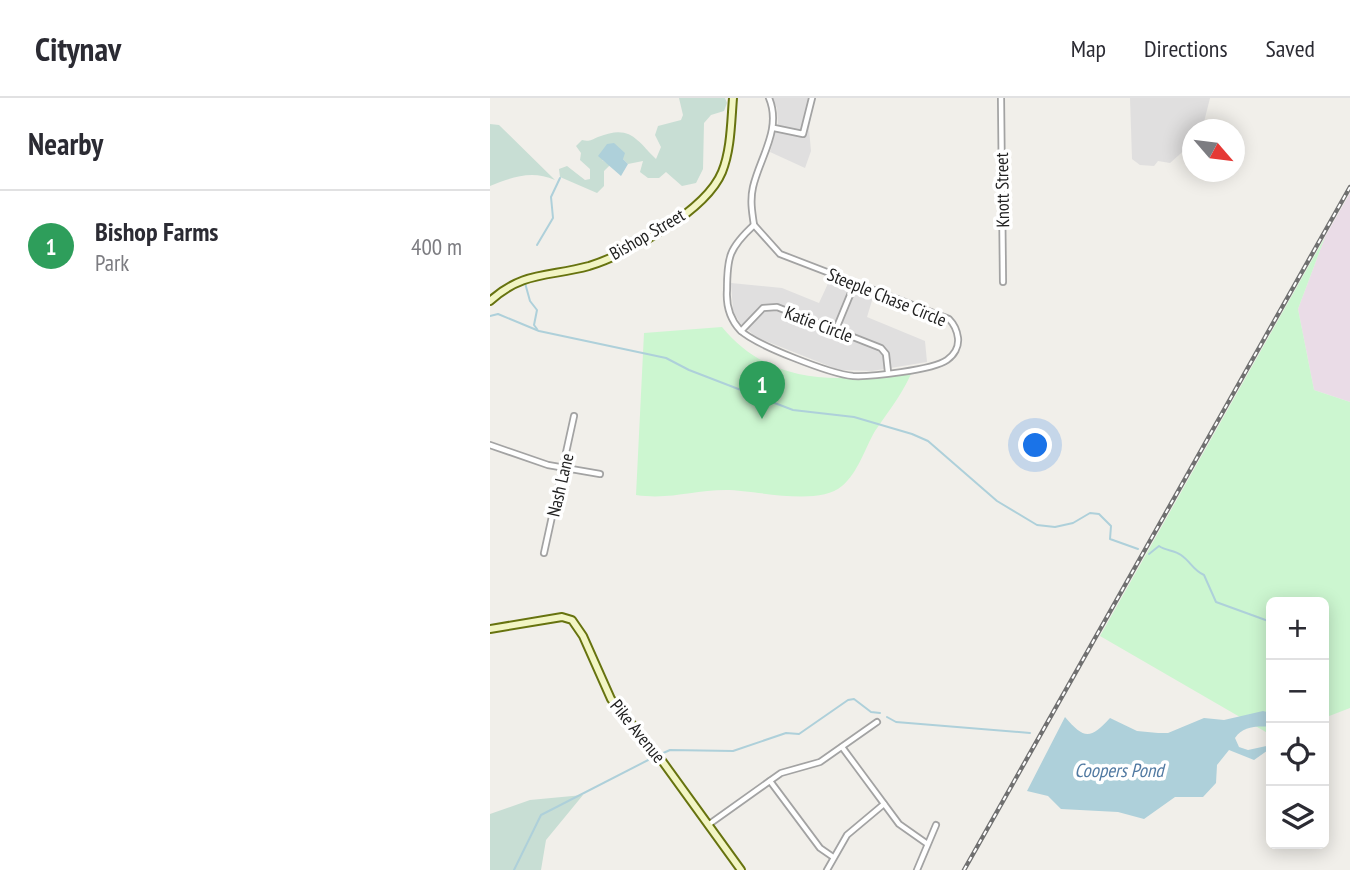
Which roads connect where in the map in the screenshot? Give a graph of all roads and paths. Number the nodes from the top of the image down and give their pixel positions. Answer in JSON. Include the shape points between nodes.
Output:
{"nodes":[{"id":1,"x":733,"y":98,"type":"edge"},
{"id":2,"x":770,"y":98,"type":"edge"},
{"id":3,"x":812,"y":98,"type":"edge"},
{"id":4,"x":1001,"y":98,"type":"edge"},
{"id":5,"x":774,"y":128,"type":"junction"},
{"id":6,"x":754,"y":225,"type":"junction"},
{"id":7,"x":1003,"y":282,"type":"dead end"},
{"id":8,"x":855,"y":283,"type":"junction"},
{"id":9,"x":490,"y":301,"type":"edge"},
{"id":10,"x":836,"y":329,"type":"junction"},
{"id":11,"x":741,"y":331,"type":"junction"},
{"id":12,"x":888,"y":372,"type":"junction"},
{"id":13,"x":575,"y":416,"type":"dead end"},
{"id":14,"x":490,"y":445,"type":"edge"},
{"id":15,"x":564,"y":469,"type":"junction"},
{"id":16,"x":600,"y":474,"type":"dead end"},
{"id":17,"x":544,"y":553,"type":"dead end"},
{"id":18,"x":490,"y":629,"type":"edge"},
{"id":19,"x":877,"y":722,"type":"dead end"},
{"id":20,"x":842,"y":747,"type":"junction"},
{"id":21,"x":770,"y":781,"type":"junction"},
{"id":22,"x":884,"y":804,"type":"junction"},
{"id":23,"x":708,"y":825,"type":"junction"},
{"id":24,"x":936,"y":825,"type":"dead end"},
{"id":25,"x":926,"y":843,"type":"junction"},
{"id":26,"x":833,"y":857,"type":"junction"},
{"id":27,"x":741,"y":870,"type":"edge"},
{"id":28,"x":827,"y":870,"type":"edge"},
{"id":29,"x":918,"y":870,"type":"edge"}],
"edges":[{"from":1,"to":9,"type":"street","name":"Bishop Street","via":[[722,172],[695,205],[664,229],[607,259],[522,278]]},
{"from":2,"to":5,"type":"street"},
{"from":3,"to":5,"type":"street","via":[[803,134]]},
{"from":4,"to":7,"type":"street","name":"Knott Street"},
{"from":5,"to":6,"type":"street","via":[[753,186]]},
{"from":6,"to":8,"type":"street","name":"Steeple Chase Circle","via":[[780,254]]},
{"from":6,"to":11,"type":"street","via":[[734,245],[727,265],[729,310]]},
{"from":8,"to":10,"type":"street"},
{"from":8,"to":12,"type":"street","name":"Steeple Chase Circle","via":[[943,317],[957,330],[958,345],[948,360]]},
{"from":10,"to":11,"type":"street","name":"Katie Circle","via":[[769,306],[757,312]]},
{"from":10,"to":12,"type":"street","name":"Katie Circle","via":[[881,348]]},
{"from":11,"to":12,"type":"street","name":"Steeple Chase Circle","via":[[757,342],[841,374]]},
{"from":13,"to":15,"type":"street","name":"Nash Lane"},
{"from":14,"to":15,"type":"street"},
{"from":15,"to":16,"type":"street"},
{"from":15,"to":17,"type":"street","name":"Nash Lane"},
{"from":18,"to":23,"type":"street","name":"Pike Avenue","via":[[562,617],[572,620],[611,699]]},
{"from":19,"to":20,"type":"street"},
{"from":20,"to":21,"type":"street","via":[[820,762],[781,773]]},
{"from":20,"to":22,"type":"street"},
{"from":21,"to":23,"type":"street"},
{"from":21,"to":26,"type":"street","via":[[820,848]]},
{"from":22,"to":25,"type":"street","via":[[905,829]]},
{"from":22,"to":26,"type":"street","via":[[847,835]]},
{"from":23,"to":27,"type":"street","name":"Pike Avenue"},
{"from":24,"to":25,"type":"street"},
{"from":25,"to":29,"type":"street"},
{"from":26,"to":28,"type":"street"}]}
